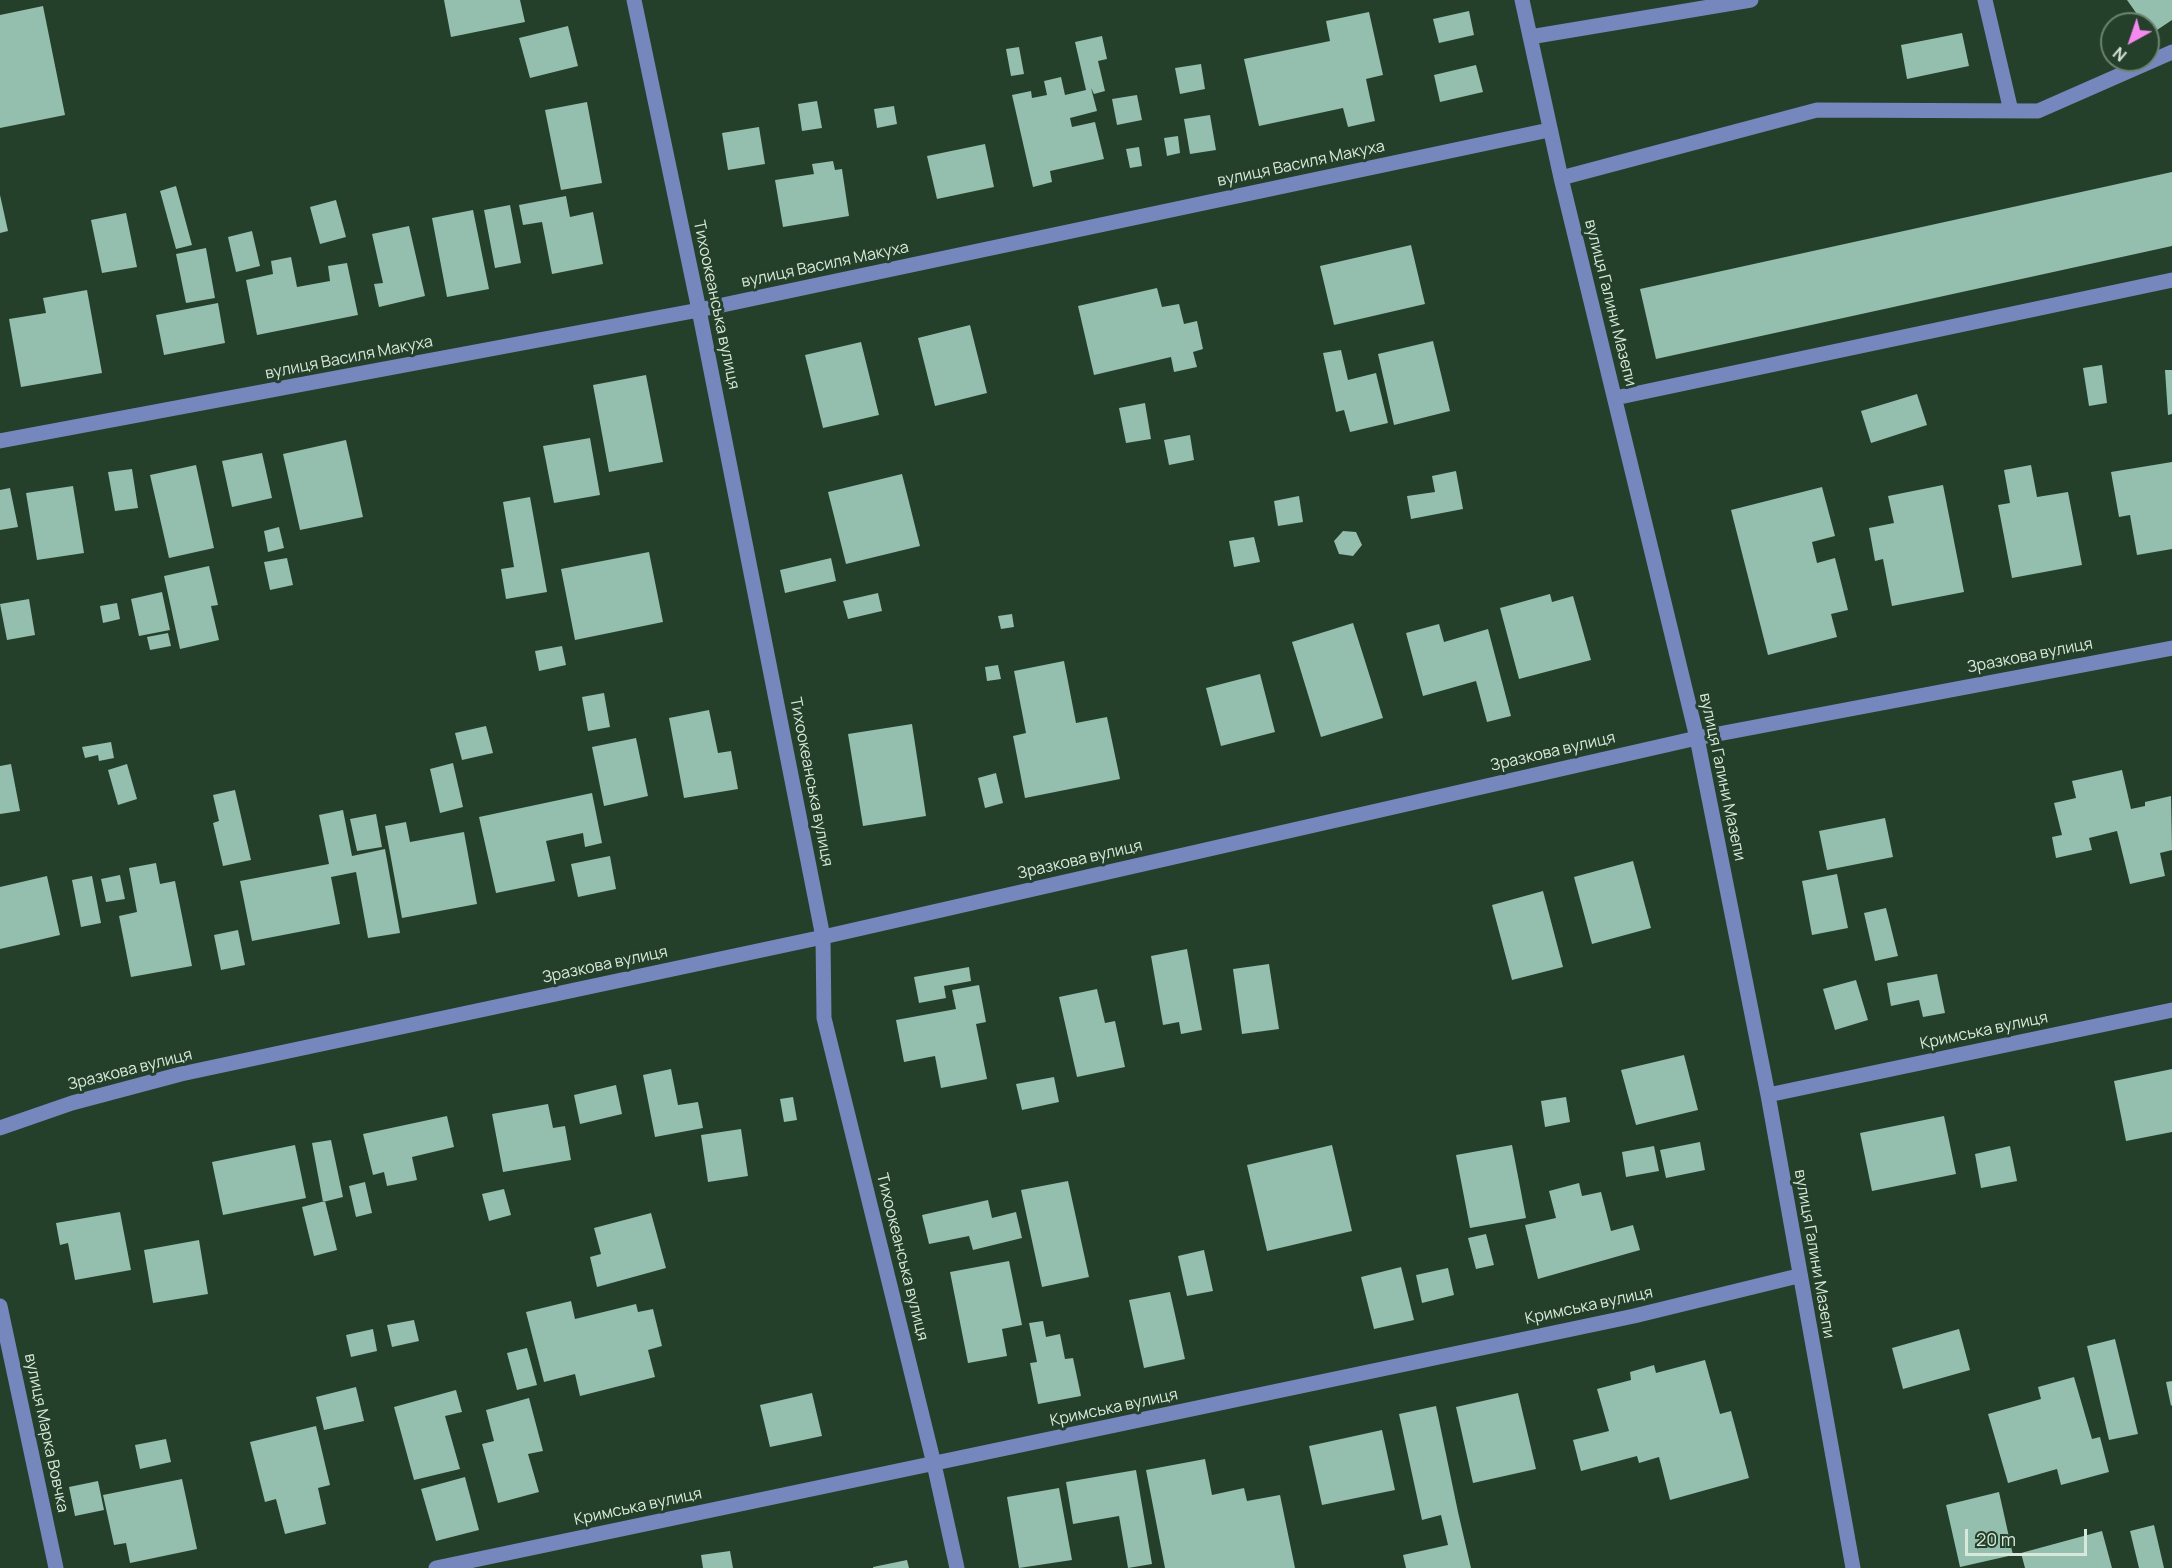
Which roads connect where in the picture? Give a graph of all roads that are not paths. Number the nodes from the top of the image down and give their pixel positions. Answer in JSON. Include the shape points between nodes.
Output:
{"nodes":[{"id":1,"x":634,"y":0,"type":"edge"},
{"id":2,"x":1522,"y":0,"type":"edge"},
{"id":3,"x":1751,"y":0,"type":"edge"},
{"id":4,"x":1985,"y":0,"type":"edge"},
{"id":5,"x":1530,"y":37,"type":"junction"},
{"id":6,"x":2172,"y":52,"type":"edge"},
{"id":7,"x":2011,"y":111,"type":"junction"},
{"id":8,"x":1549,"y":130,"type":"junction"},
{"id":9,"x":1561,"y":178,"type":"junction"},
{"id":10,"x":2172,"y":280,"type":"edge"},
{"id":11,"x":699,"y":310,"type":"junction"},
{"id":12,"x":1615,"y":398,"type":"junction"},
{"id":13,"x":0,"y":441,"type":"edge"},
{"id":14,"x":2172,"y":648,"type":"edge"},
{"id":15,"x":1698,"y":738,"type":"junction"},
{"id":16,"x":823,"y":937,"type":"junction"},
{"id":17,"x":2172,"y":1010,"type":"edge"},
{"id":18,"x":1768,"y":1095,"type":"junction"},
{"id":19,"x":0,"y":1128,"type":"edge"},
{"id":20,"x":1798,"y":1276,"type":"junction"},
{"id":21,"x":0,"y":1306,"type":"edge"},
{"id":22,"x":934,"y":1464,"type":"junction"},
{"id":23,"x":56,"y":1568,"type":"edge"},
{"id":24,"x":435,"y":1568,"type":"edge"},
{"id":25,"x":957,"y":1568,"type":"edge"},
{"id":26,"x":1853,"y":1568,"type":"edge"}],
"edges":[{"from":1,"to":11,"type":"street","name":"Тихоокеанська вулиця"},
{"from":2,"to":5,"type":"street","name":"вулиця Галини Мазепи"},
{"from":3,"to":5,"type":"street"},
{"from":4,"to":7,"type":"street"},
{"from":5,"to":8,"type":"street","name":"вулиця Галини Мазепи"},
{"from":6,"to":7,"type":"street","via":[[2038,111]]},
{"from":7,"to":9,"type":"street","via":[[1817,110]]},
{"from":8,"to":9,"type":"street","name":"вулиця Галини Мазепи"},
{"from":8,"to":11,"type":"street","name":"вулиця Василя Макуха"},
{"from":9,"to":12,"type":"street","name":"вулиця Галини Мазепи"},
{"from":10,"to":12,"type":"street"},
{"from":11,"to":13,"type":"street","name":"вулиця Василя Макуха"},
{"from":11,"to":16,"type":"street","name":"Тихоокеанська вулиця"},
{"from":12,"to":15,"type":"street","name":"вулиця Галини Мазепи"},
{"from":14,"to":15,"type":"street","name":"Зразкова вулиця"},
{"from":15,"to":16,"type":"street","name":"Зразкова вулиця"},
{"from":15,"to":18,"type":"street","name":"вулиця Галини Мазепи"},
{"from":16,"to":19,"type":"street","name":"Зразкова вулиця","via":[[181,1074],[72,1103]]},
{"from":16,"to":22,"type":"street","name":"Тихоокеанська вулиця","via":[[824,1018]]},
{"from":17,"to":18,"type":"street","name":"Кримська вулиця"},
{"from":18,"to":20,"type":"street","name":"вулиця Галини Мазепи"},
{"from":20,"to":22,"type":"street","name":"Кримська вулиця","via":[[1635,1316]]},
{"from":20,"to":26,"type":"street","name":"вулиця Галини Мазепи"},
{"from":21,"to":23,"type":"street","name":"вулиця Марка Вовчка"},
{"from":22,"to":24,"type":"street","name":"Кримська вулиця"},
{"from":22,"to":25,"type":"street","name":"Тихоокеанська вулиця"}]}
